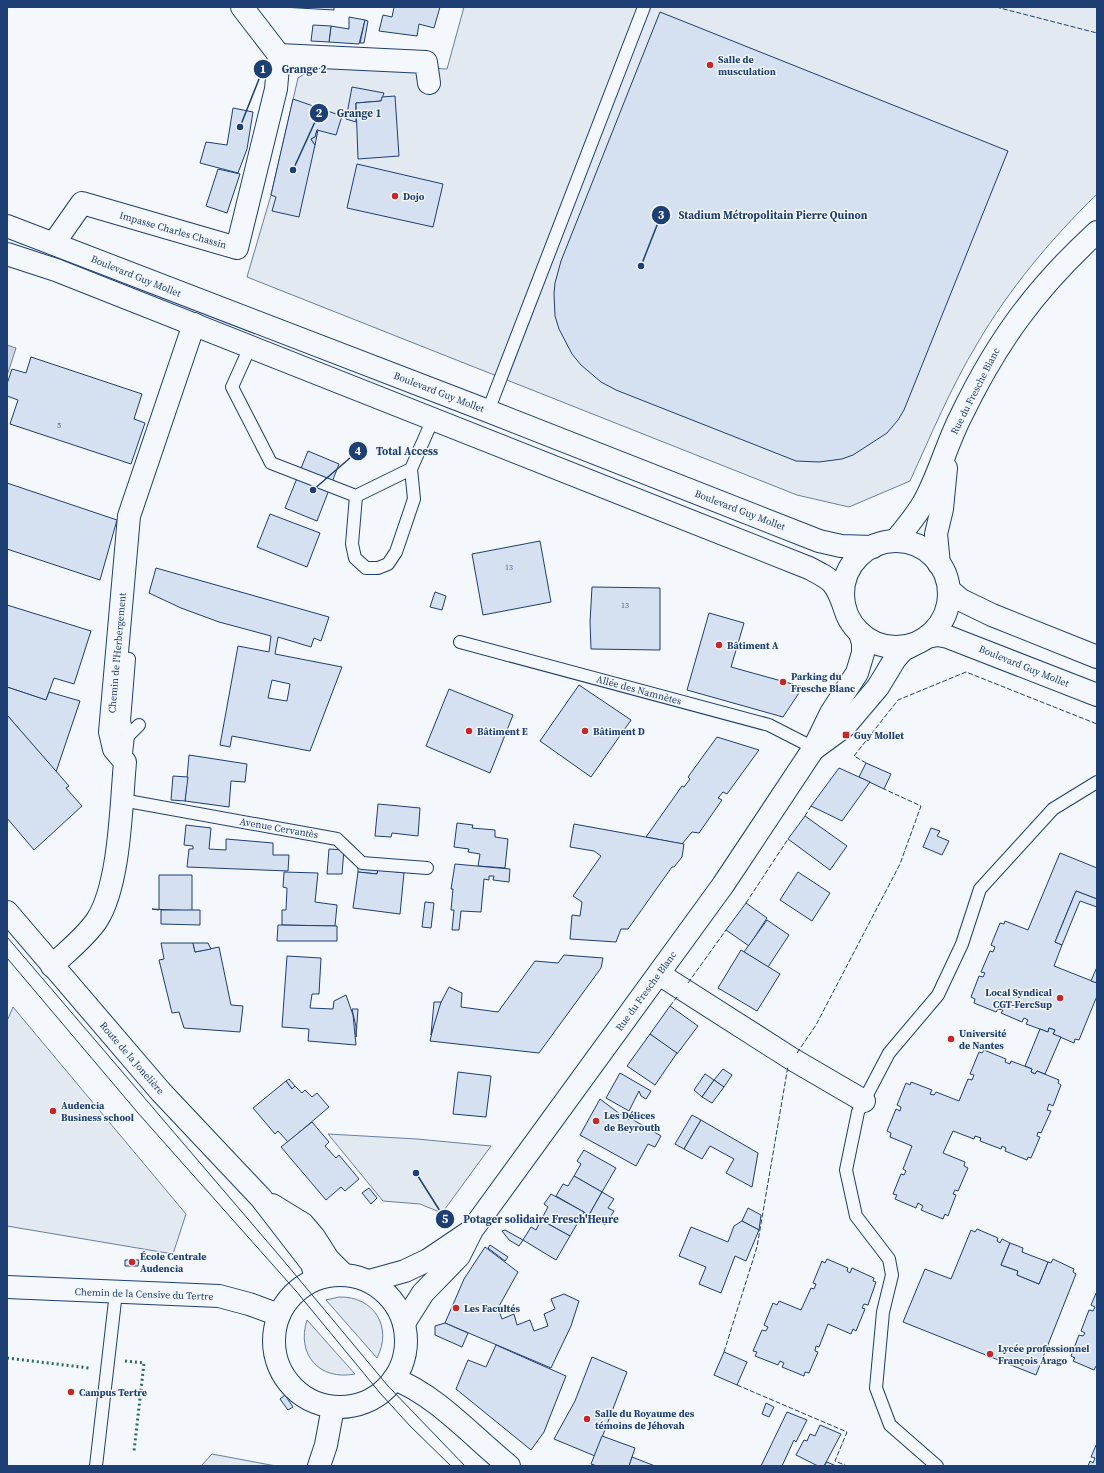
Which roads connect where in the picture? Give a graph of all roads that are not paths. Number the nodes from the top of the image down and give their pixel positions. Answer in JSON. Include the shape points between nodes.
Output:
{"nodes":[{"id":1,"x":242,"y":7,"type":"edge"},
{"id":2,"x":644,"y":7,"type":"edge"},
{"id":3,"x":279,"y":55,"type":"junction"},
{"id":4,"x":430,"y":83,"type":"dead end"},
{"id":5,"x":7,"y":226,"type":"edge"},
{"id":6,"x":1097,"y":232,"type":"edge"},
{"id":7,"x":54,"y":243,"type":"junction"},
{"id":8,"x":7,"y":254,"type":"edge"},
{"id":9,"x":194,"y":324,"type":"junction"},
{"id":10,"x":250,"y":347,"type":"junction"},
{"id":11,"x":488,"y":411,"type":"junction"},
{"id":12,"x":433,"y":419,"type":"junction"},
{"id":13,"x":948,"y":444,"type":"junction"},
{"id":14,"x":411,"y":469,"type":"junction"},
{"id":15,"x":356,"y":496,"type":"junction"},
{"id":16,"x":895,"y":541,"type":"junction"},
{"id":17,"x":873,"y":547,"type":"junction"},
{"id":18,"x":939,"y":564,"type":"junction"},
{"id":19,"x":949,"y":590,"type":"junction"},
{"id":20,"x":844,"y":606,"type":"junction"},
{"id":21,"x":860,"y":633,"type":"junction"},
{"id":22,"x":920,"y":641,"type":"junction"},
{"id":23,"x":460,"y":642,"type":"dead end"},
{"id":24,"x":1097,"y":657,"type":"edge"},
{"id":25,"x":123,"y":658,"type":"junction"},
{"id":26,"x":1097,"y":695,"type":"edge"},
{"id":27,"x":139,"y":725,"type":"dead end"},
{"id":28,"x":128,"y":736,"type":"junction"},
{"id":29,"x":814,"y":748,"type":"junction"},
{"id":30,"x":125,"y":762,"type":"junction"},
{"id":31,"x":1097,"y":782,"type":"edge"},
{"id":32,"x":122,"y":800,"type":"junction"},
{"id":33,"x":427,"y":868,"type":"dead end"},
{"id":34,"x":7,"y":912,"type":"edge"},
{"id":35,"x":52,"y":966,"type":"junction"},
{"id":36,"x":660,"y":974,"type":"junction"},
{"id":37,"x":864,"y":1101,"type":"junction"},
{"id":38,"x":261,"y":1198,"type":"junction"},
{"id":39,"x":472,"y":1230,"type":"junction"},
{"id":40,"x":344,"y":1275,"type":"junction"},
{"id":41,"x":316,"y":1278,"type":"junction"},
{"id":42,"x":369,"y":1281,"type":"junction"},
{"id":43,"x":7,"y":1287,"type":"edge"},
{"id":44,"x":116,"y":1292,"type":"junction"},
{"id":45,"x":279,"y":1315,"type":"junction"},
{"id":46,"x":404,"y":1323,"type":"junction"},
{"id":47,"x":405,"y":1352,"type":"junction"},
{"id":48,"x":394,"y":1379,"type":"junction"},
{"id":49,"x":428,"y":1396,"type":"junction"},
{"id":50,"x":333,"y":1407,"type":"junction"},
{"id":51,"x":96,"y":1466,"type":"edge"},
{"id":52,"x":319,"y":1466,"type":"edge"},
{"id":53,"x":509,"y":1466,"type":"edge"},
{"id":54,"x":937,"y":1466,"type":"edge"}],
"edges":[{"from":1,"to":3,"type":"street"},
{"from":2,"to":11,"type":"lane"},
{"from":3,"to":4,"type":"street","via":[[426,62]]},
{"from":3,"to":7,"type":"street","name":"Impasse Charles Chassin","via":[[276,89],[237,248],[82,203]]},
{"from":5,"to":7,"type":"street","name":"Boulevard Guy Mollet"},
{"from":6,"to":13,"type":"street","name":"Rue du Fresche Blanc","via":[[1069,257],[1006,334],[991,357]]},
{"from":7,"to":11,"type":"street","name":"Boulevard Guy Mollet"},
{"from":8,"to":9,"type":"street","via":[[56,270]]},
{"from":9,"to":10,"type":"street"},
{"from":9,"to":25,"type":"street","name":"Chemin de l'Herbergement","via":[[129,516]]},
{"from":10,"to":12,"type":"street"},
{"from":10,"to":15,"type":"lane","via":[[232,387],[271,463]]},
{"from":11,"to":17,"type":"street","name":"Boulevard Guy Mollet","via":[[819,541],[841,546]]},
{"from":12,"to":14,"type":"lane"},
{"from":12,"to":20,"type":"street","via":[[809,568],[831,580],[838,589]]},
{"from":13,"to":16,"type":"street","name":"Rue du Fresche Blanc","via":[[924,502]]},
{"from":13,"to":18,"type":"street","name":"Rue du Fresche Blanc","via":[[942,509],[936,534]]},
{"from":14,"to":15,"type":"lane"},
{"from":14,"to":15,"type":"lane","via":[[414,499],[396,552],[388,564],[378,568],[366,568],[355,558],[352,544]]},
{"from":16,"to":17,"type":"street"},
{"from":16,"to":18,"type":"street","via":[[920,547]]},
{"from":17,"to":20,"type":"street","via":[[864,552],[850,567],[844,586]]},
{"from":18,"to":19,"type":"street","via":[[945,574]]},
{"from":19,"to":22,"type":"street","via":[[946,613],[938,626]]},
{"from":19,"to":24,"type":"street","via":[[961,600],[992,615]]},
{"from":20,"to":21,"type":"street","via":[[847,616]]},
{"from":21,"to":22,"type":"street","via":[[881,646],[897,648]]},
{"from":21,"to":29,"type":"street","name":"Rue du Fresche Blanc","via":[[863,653],[857,673],[831,713]]},
{"from":22,"to":26,"type":"street","name":"Boulevard Guy Mollet","via":[[938,635],[948,637]]},
{"from":22,"to":29,"type":"street","name":"Rue du Fresche Blanc","via":[[903,650],[878,687],[845,726]]},
{"from":23,"to":29,"type":"lane","name":"Allée des Namnètes","via":[[769,725]]},
{"from":25,"to":28,"type":"lane","via":[[124,721]]},
{"from":25,"to":30,"type":"street","name":"Chemin de l'Herbergement","via":[[110,732],[114,749]]},
{"from":27,"to":28,"type":"lane"},
{"from":28,"to":30,"type":"lane"},
{"from":29,"to":36,"type":"street","name":"Rue du Fresche Blanc"},
{"from":30,"to":32,"type":"street"},
{"from":31,"to":37,"type":"lane","via":[[1053,810],[980,889],[962,944],[938,995],[889,1053]]},
{"from":32,"to":33,"type":"lane","name":"Avenue Cervantès","via":[[337,839],[362,863]]},
{"from":32,"to":35,"type":"street","via":[[114,870],[105,904],[87,934]]},
{"from":34,"to":35,"type":"street","name":"Route de la Jonelière"},
{"from":35,"to":38,"type":"street","name":"Route de la Jonelière","via":[[161,1092]]},
{"from":36,"to":37,"type":"street","via":[[792,1059]]},
{"from":36,"to":39,"type":"street","name":"Rue du Fresche Blanc"},
{"from":37,"to":54,"type":"lane","via":[[858,1112],[846,1170],[856,1216],[889,1259],[892,1275],[883,1312],[876,1388],[890,1426]]},
{"from":38,"to":40,"type":"street","name":"Route de la Jonelière","via":[[303,1224],[328,1259]]},
{"from":38,"to":41,"type":"street","name":"Route de la Jonelière","via":[[312,1264]]},
{"from":39,"to":42,"type":"street","name":"Rue du Fresche Blanc","via":[[428,1260],[405,1271]]},
{"from":39,"to":46,"type":"street","name":"Rue du Fresche Blanc","via":[[459,1256],[423,1293]]},
{"from":40,"to":41,"type":"street"},
{"from":40,"to":42,"type":"street"},
{"from":41,"to":45,"type":"street","via":[[296,1291]]},
{"from":42,"to":46,"type":"street","via":[[391,1298]]},
{"from":43,"to":44,"type":"street","name":"Chemin de la Censive du Tertre"},
{"from":44,"to":45,"type":"street","name":"Chemin de la Censive du Tertre","via":[[219,1296]]},
{"from":44,"to":51,"type":"lane"},
{"from":45,"to":50,"type":"street","via":[[274,1338],[275,1352],[285,1378],[306,1398]]},
{"from":46,"to":47,"type":"street"},
{"from":47,"to":48,"type":"street"},
{"from":47,"to":49,"type":"street"},
{"from":48,"to":49,"type":"street"},
{"from":48,"to":50,"type":"street","via":[[366,1402]]},
{"from":49,"to":53,"type":"street"},
{"from":50,"to":52,"type":"street"}]}
